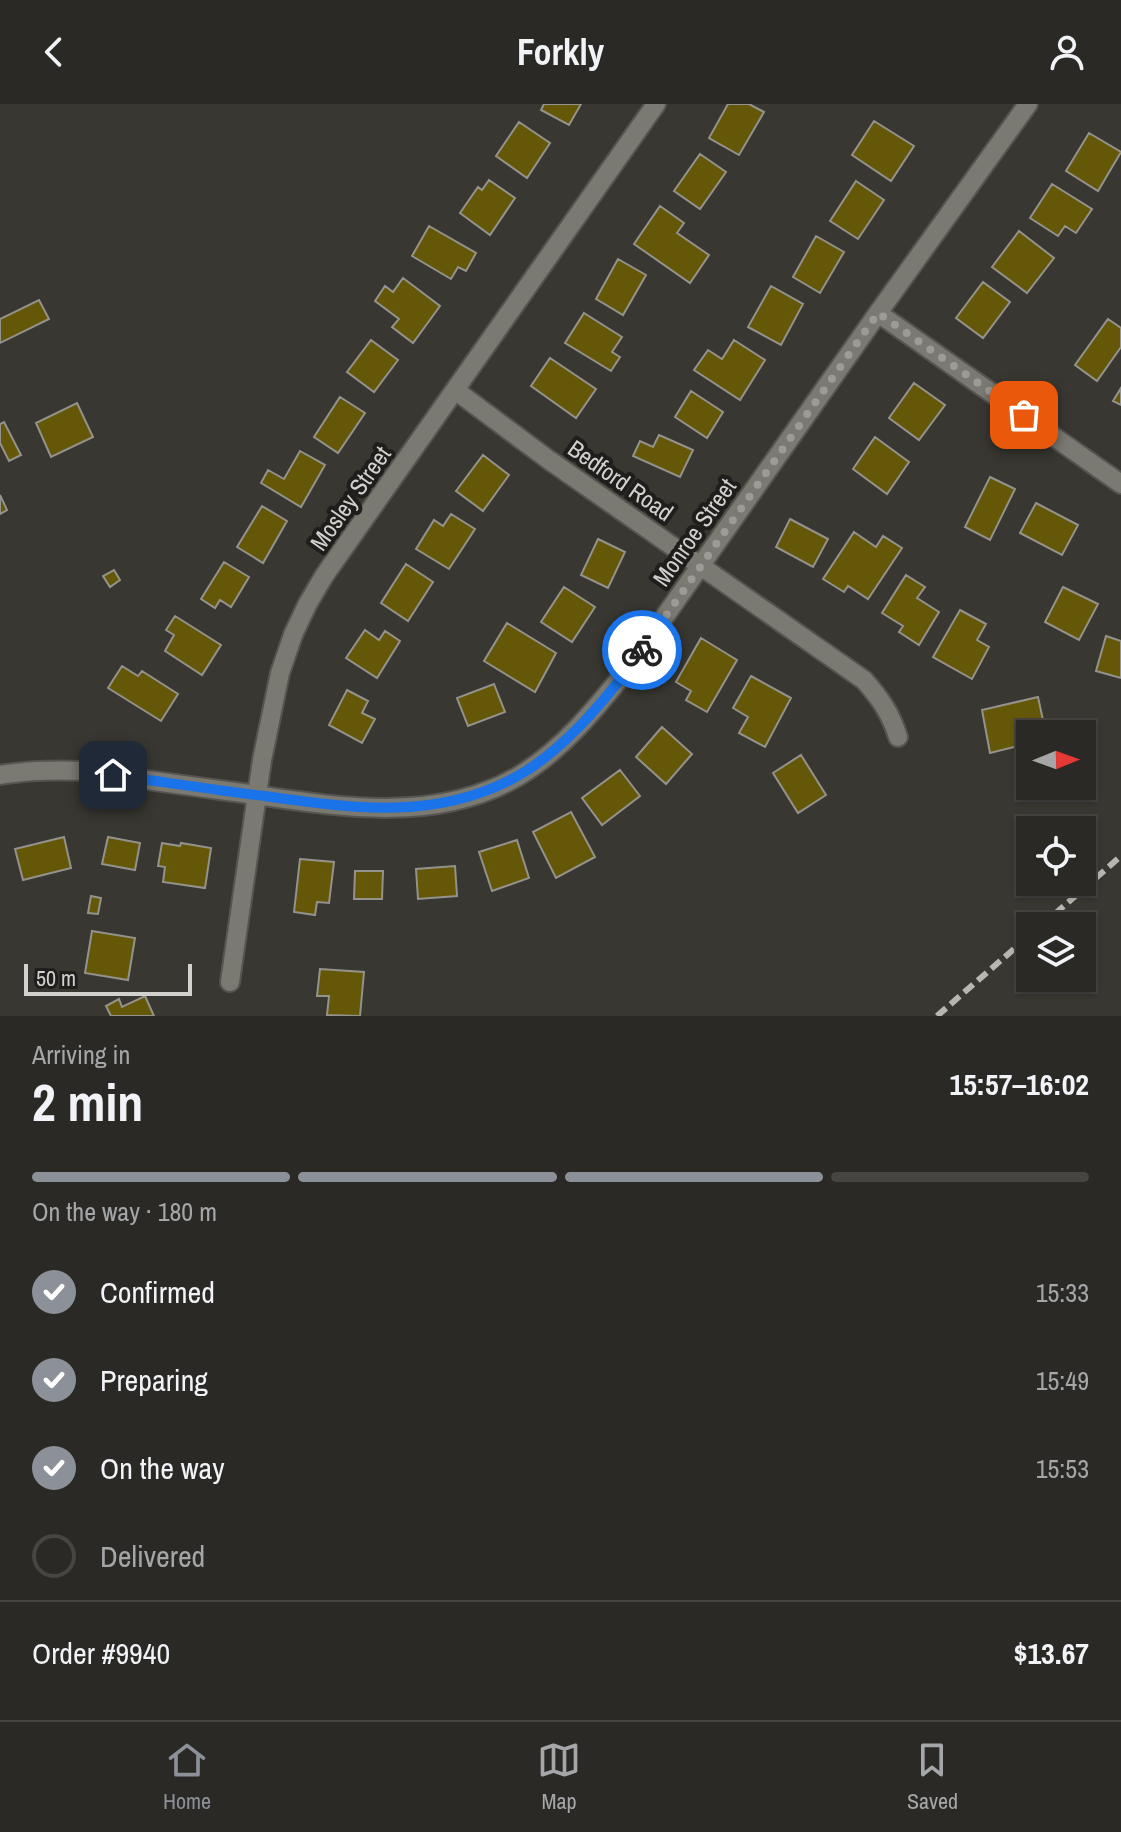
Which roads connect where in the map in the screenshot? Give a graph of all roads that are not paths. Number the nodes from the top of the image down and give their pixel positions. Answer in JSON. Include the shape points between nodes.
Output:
{"nodes":[{"id":1,"x":656,"y":104,"type":"edge"},
{"id":2,"x":1028,"y":104,"type":"edge"},
{"id":3,"x":878,"y":313,"type":"junction"},
{"id":4,"x":455,"y":390,"type":"junction"},
{"id":5,"x":1121,"y":484,"type":"edge"},
{"id":6,"x":700,"y":564,"type":"junction"},
{"id":7,"x":898,"y":737,"type":"dead end"},
{"id":8,"x":0,"y":775,"type":"edge"},
{"id":9,"x":257,"y":795,"type":"junction"},
{"id":10,"x":230,"y":982,"type":"dead end"}],
"edges":[{"from":1,"to":4,"type":"street","name":"Mosley Street"},
{"from":2,"to":3,"type":"street","name":"Monroe Street"},
{"from":3,"to":5,"type":"street"},
{"from":3,"to":6,"type":"street","name":"Monroe Street"},
{"from":4,"to":6,"type":"street","name":"Bedford Road"},
{"from":4,"to":9,"type":"street","name":"Mosley Street","via":[[307,605],[280,673]]},
{"from":6,"to":7,"type":"street","name":"Bedford Road","via":[[864,680],[881,699]]},
{"from":6,"to":9,"type":"street","name":"Monroe Street","via":[[603,700],[557,748],[516,777],[470,798],[421,808]]},
{"from":8,"to":9,"type":"street","name":"Monroe Street","via":[[85,771]]},
{"from":9,"to":10,"type":"street","name":"Mosley Street"}]}
